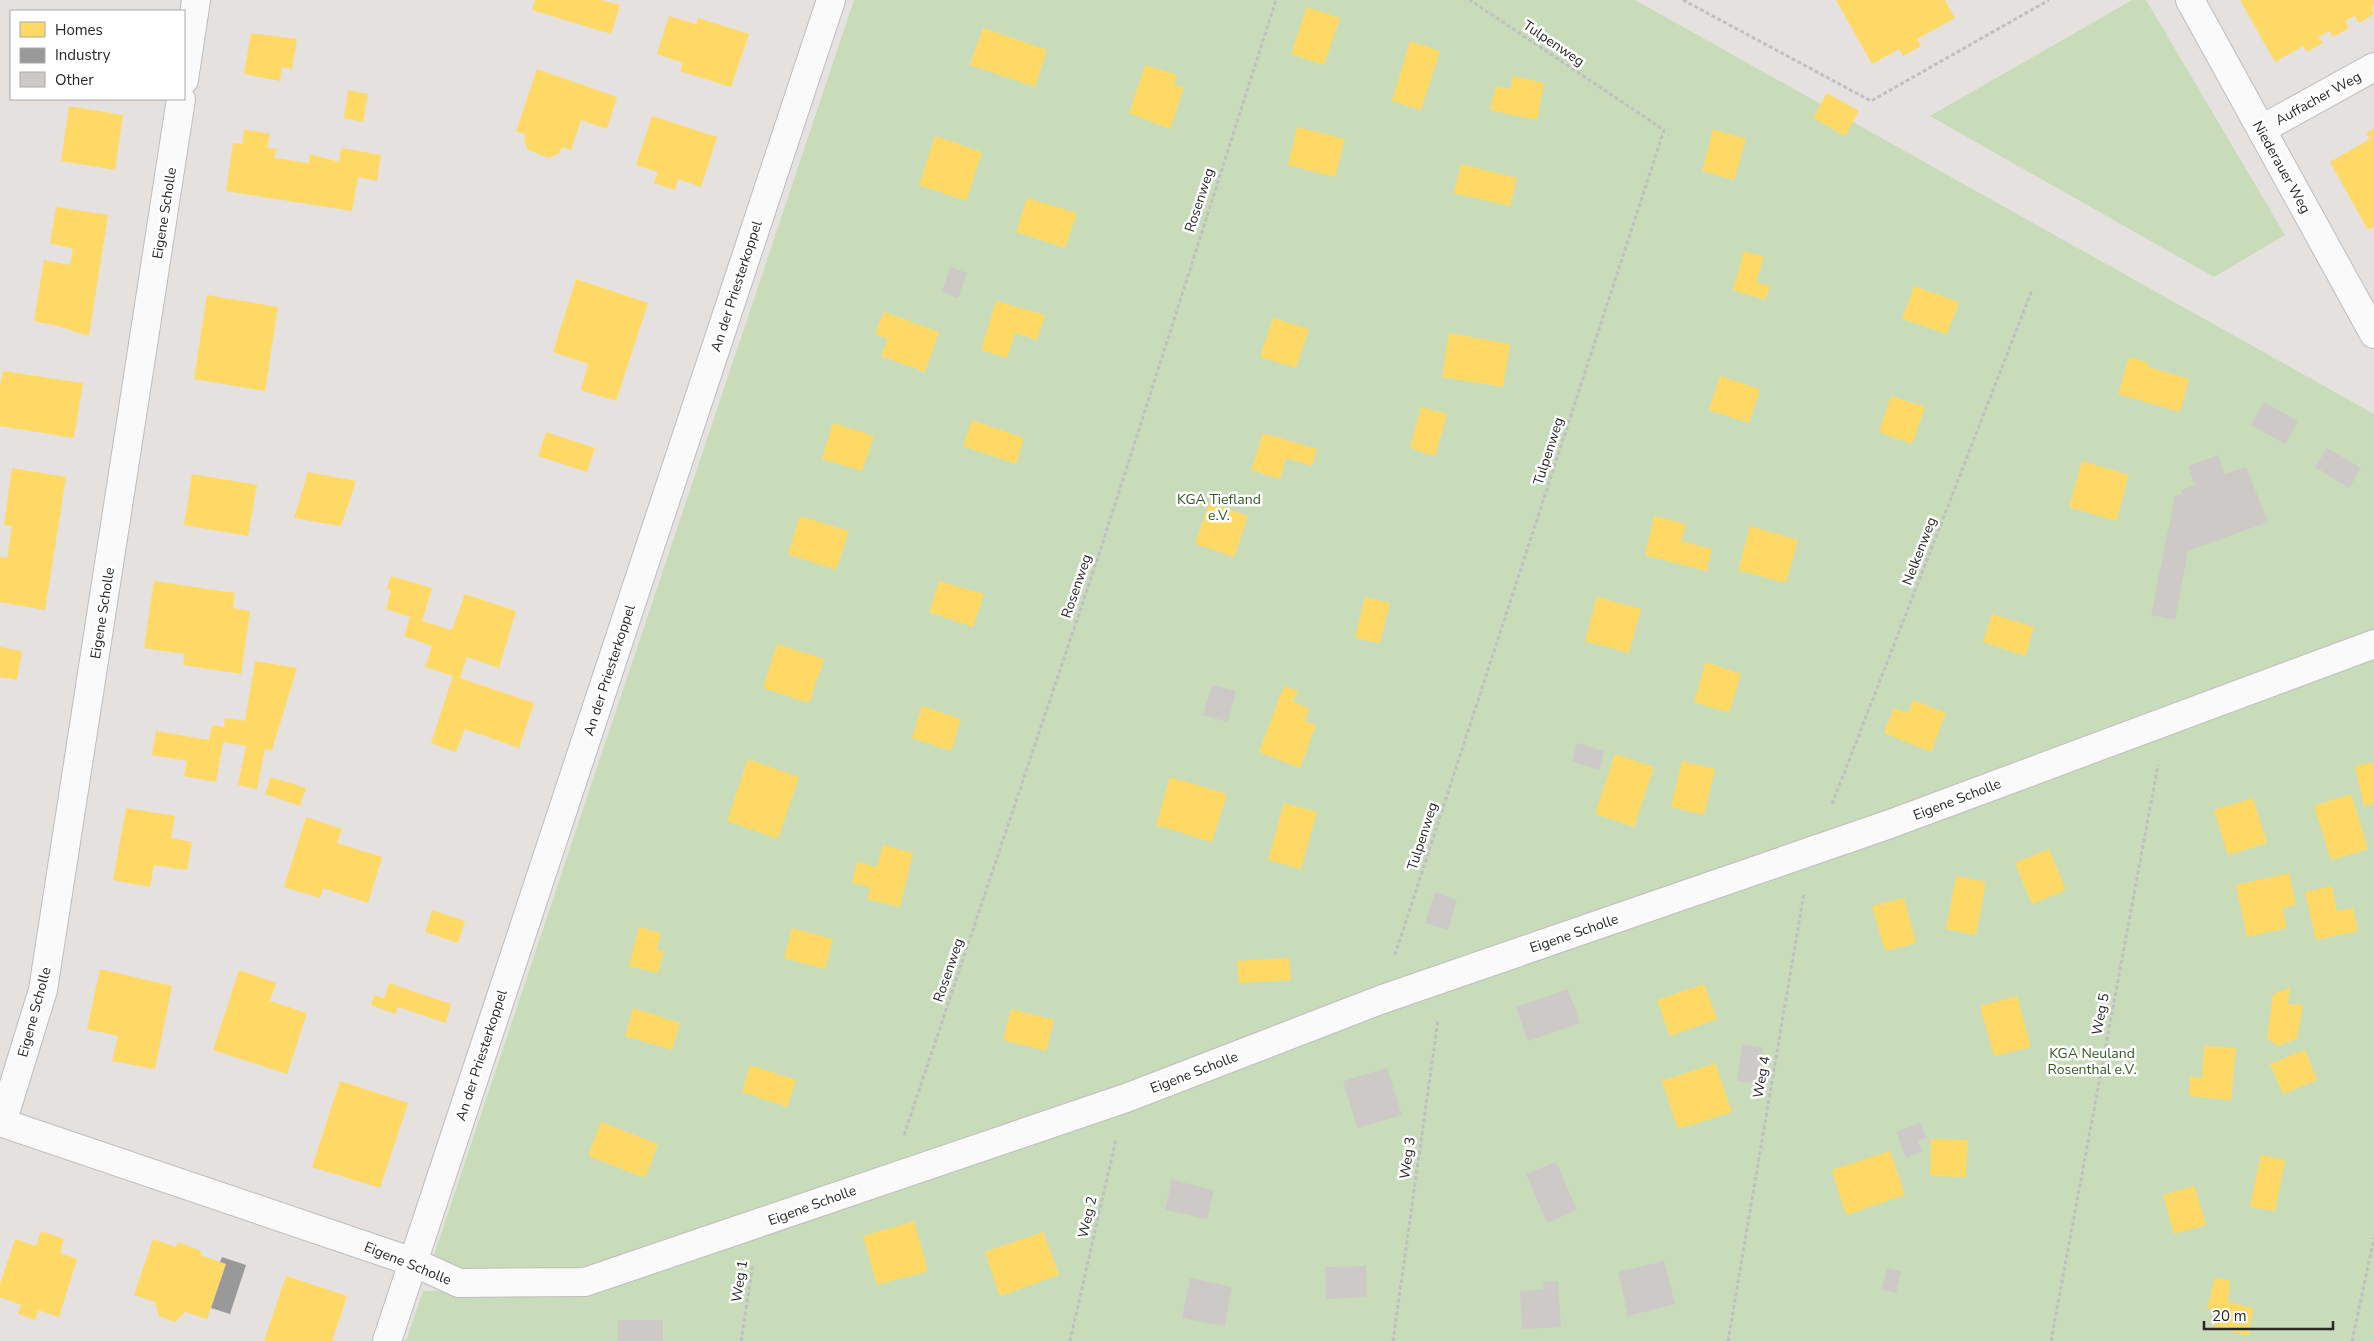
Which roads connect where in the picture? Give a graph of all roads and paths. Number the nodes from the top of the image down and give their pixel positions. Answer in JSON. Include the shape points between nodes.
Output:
{"nodes":[{"id":1,"x":196,"y":0,"type":"edge"},
{"id":2,"x":831,"y":0,"type":"edge"},
{"id":3,"x":1276,"y":0,"type":"edge"},
{"id":4,"x":1470,"y":0,"type":"edge"},
{"id":5,"x":1683,"y":0,"type":"edge"},
{"id":6,"x":2049,"y":0,"type":"edge"},
{"id":7,"x":2190,"y":0,"type":"edge"},
{"id":8,"x":2374,"y":67,"type":"edge"},
{"id":9,"x":185,"y":73,"type":"edge"},
{"id":10,"x":181,"y":100,"type":"edge"},
{"id":11,"x":2262,"y":129,"type":"junction"},
{"id":12,"x":2032,"y":290,"type":"dead end"},
{"id":13,"x":2374,"y":334,"type":"edge"},
{"id":14,"x":2374,"y":644,"type":"edge"},
{"id":15,"x":2166,"y":720,"type":"junction"},
{"id":16,"x":1826,"y":820,"type":"joint"},
{"id":17,"x":1816,"y":849,"type":"junction"},
{"id":18,"x":1444,"y":978,"type":"junction"},
{"id":19,"x":1380,"y":1000,"type":"junction"},
{"id":20,"x":1126,"y":1098,"type":"junction"},
{"id":21,"x":1,"y":1122,"type":"edge"},
{"id":22,"x":892,"y":1176,"type":"junction"},
{"id":23,"x":759,"y":1224,"type":"junction"},
{"id":24,"x":2374,"y":1238,"type":"edge"},
{"id":25,"x":413,"y":1262,"type":"junction"},
{"id":26,"x":387,"y":1341,"type":"edge"},
{"id":27,"x":741,"y":1341,"type":"edge"},
{"id":28,"x":1070,"y":1341,"type":"edge"},
{"id":29,"x":1393,"y":1341,"type":"edge"},
{"id":30,"x":1728,"y":1341,"type":"edge"},
{"id":31,"x":2051,"y":1341,"type":"edge"},
{"id":32,"x":2352,"y":1341,"type":"edge"}],
"edges":[{"from":1,"to":9,"type":"street"},
{"from":2,"to":25,"type":"street","name":"An der Priesterkoppel"},
{"from":3,"to":22,"type":"path","name":"Rosenweg","via":[[1103,542]]},
{"from":4,"to":19,"type":"path","name":"Tulpenweg","via":[[1664,130]]},
{"from":5,"to":6,"type":"path","via":[[1871,102]]},
{"from":7,"to":11,"type":"street","name":"Niederauer Weg"},
{"from":8,"to":11,"type":"street","name":"Auffacher Weg"},
{"from":10,"to":21,"type":"street","name":"Eigene Scholle","via":[[43,990]]},
{"from":11,"to":13,"type":"street","name":"Niederauer Weg"},
{"from":12,"to":16,"type":"path","name":"Nelkenweg"},
{"from":14,"to":15,"type":"street","name":"Eigene Scholle"},
{"from":15,"to":17,"type":"street","name":"Eigene Scholle"},
{"from":15,"to":31,"type":"path","name":"Weg 5"},
{"from":16,"to":17,"type":"path","name":"Weg 4"},
{"from":17,"to":18,"type":"street","name":"Eigene Scholle"},
{"from":17,"to":30,"type":"path","name":"Weg 4","via":[[1804,891]]},
{"from":18,"to":19,"type":"street","name":"Eigene Scholle"},
{"from":18,"to":29,"type":"path","name":"Weg 3"},
{"from":19,"to":20,"type":"street","name":"Eigene Scholle"},
{"from":20,"to":22,"type":"street","name":"Eigene Scholle"},
{"from":20,"to":28,"type":"path","name":"Weg 2"},
{"from":21,"to":25,"type":"street","name":"Eigene Scholle"},
{"from":22,"to":23,"type":"street","name":"Eigene Scholle"},
{"from":23,"to":25,"type":"street","name":"Eigene Scholle","via":[[585,1282],[459,1283]]},
{"from":23,"to":27,"type":"path","name":"Weg 1"},
{"from":24,"to":32,"type":"path"},
{"from":25,"to":26,"type":"street","name":"An der Priesterkoppel"}]}
